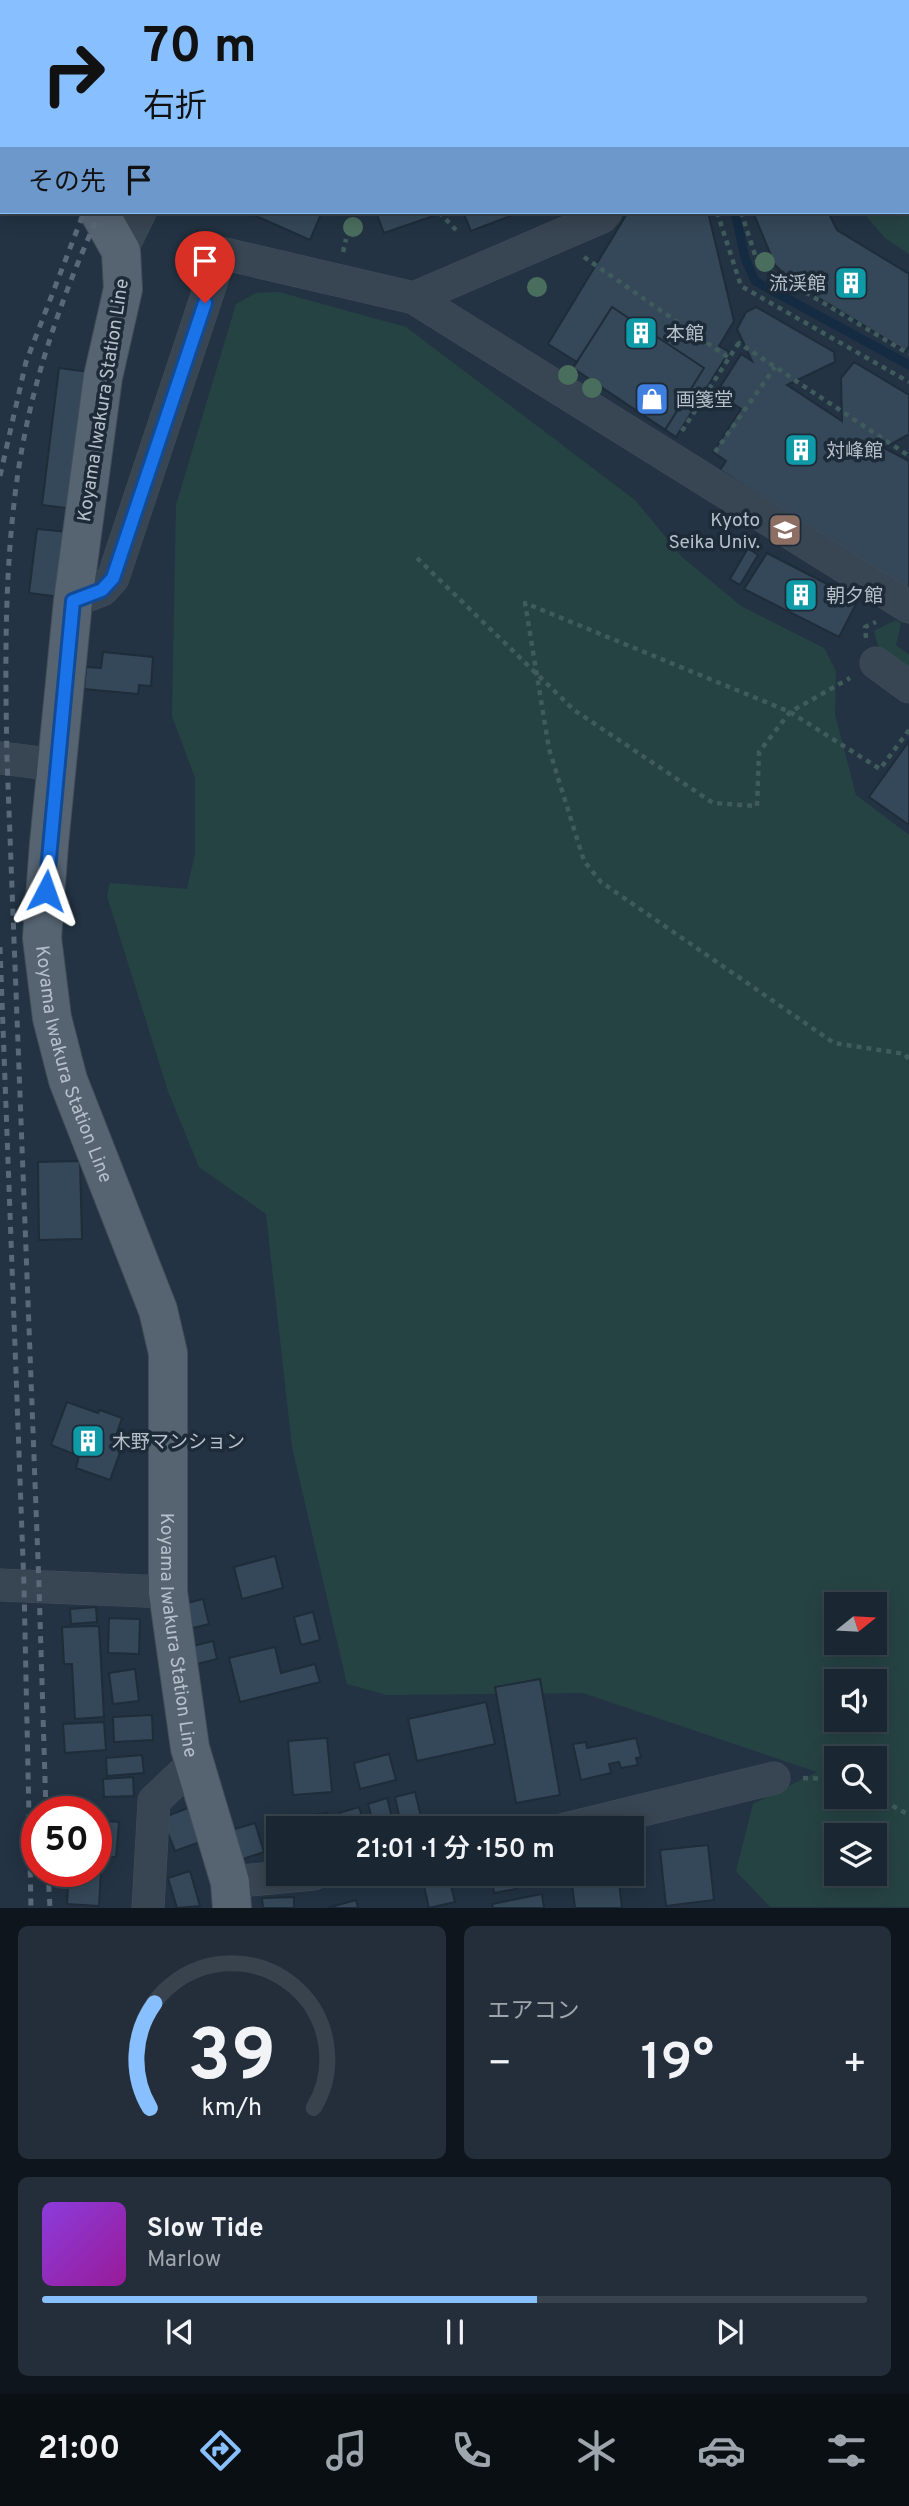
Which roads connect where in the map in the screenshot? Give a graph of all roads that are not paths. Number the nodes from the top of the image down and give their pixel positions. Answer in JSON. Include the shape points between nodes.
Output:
{"nodes":[{"id":1,"x":100,"y":214,"type":"edge"},
{"id":2,"x":138,"y":214,"type":"edge"},
{"id":3,"x":605,"y":214,"type":"edge"},
{"id":4,"x":577,"y":233,"type":"edge"},
{"id":5,"x":121,"y":251,"type":"junction"},
{"id":6,"x":414,"y":298,"type":"junction"},
{"id":7,"x":73,"y":601,"type":"junction"},
{"id":8,"x":898,"y":612,"type":"edge"},
{"id":9,"x":876,"y":663,"type":"road end"},
{"id":10,"x":909,"y":687,"type":"edge"},
{"id":11,"x":0,"y":758,"type":"edge"},
{"id":12,"x":57,"y":765,"type":"junction"},
{"id":13,"x":0,"y":1586,"type":"edge"},
{"id":14,"x":168,"y":1592,"type":"junction"},
{"id":15,"x":195,"y":1762,"type":"junction"},
{"id":16,"x":774,"y":1779,"type":"dead end"},
{"id":17,"x":619,"y":1816,"type":"edge"},
{"id":18,"x":267,"y":1886,"type":"edge"},
{"id":19,"x":231,"y":1895,"type":"edge"},
{"id":20,"x":148,"y":1908,"type":"edge"}],
"edges":[{"from":1,"to":5,"type":"main road","name":"Koyama Iwakura Station Line"},
{"from":2,"to":5,"type":"street"},
{"from":3,"to":4,"type":"street"},
{"from":4,"to":6,"type":"street"},
{"from":5,"to":7,"type":"main road","name":"Koyama Iwakura Station Line","via":[[123,289],[103,377]]},
{"from":6,"to":7,"type":"street","via":[[221,253],[113,578],[102,590]]},
{"from":6,"to":8,"type":"street","via":[[698,475]]},
{"from":7,"to":12,"type":"main road","name":"Koyama Iwakura Station Line"},
{"from":9,"to":10,"type":"street"},
{"from":11,"to":12,"type":"street"},
{"from":12,"to":14,"type":"main road","name":"Koyama Iwakura Station Line","via":[[42,938],[52,1018],[68,1080],[158,1310],[168,1353]]},
{"from":13,"to":14,"type":"street"},
{"from":14,"to":15,"type":"main road","name":"Koyama Iwakura Station Line"},
{"from":15,"to":19,"type":"main road","name":"Koyama Iwakura Station Line"},
{"from":15,"to":20,"type":"street","via":[[154,1801]]},
{"from":16,"to":17,"type":"street"},
{"from":18,"to":19,"type":"street"}]}
